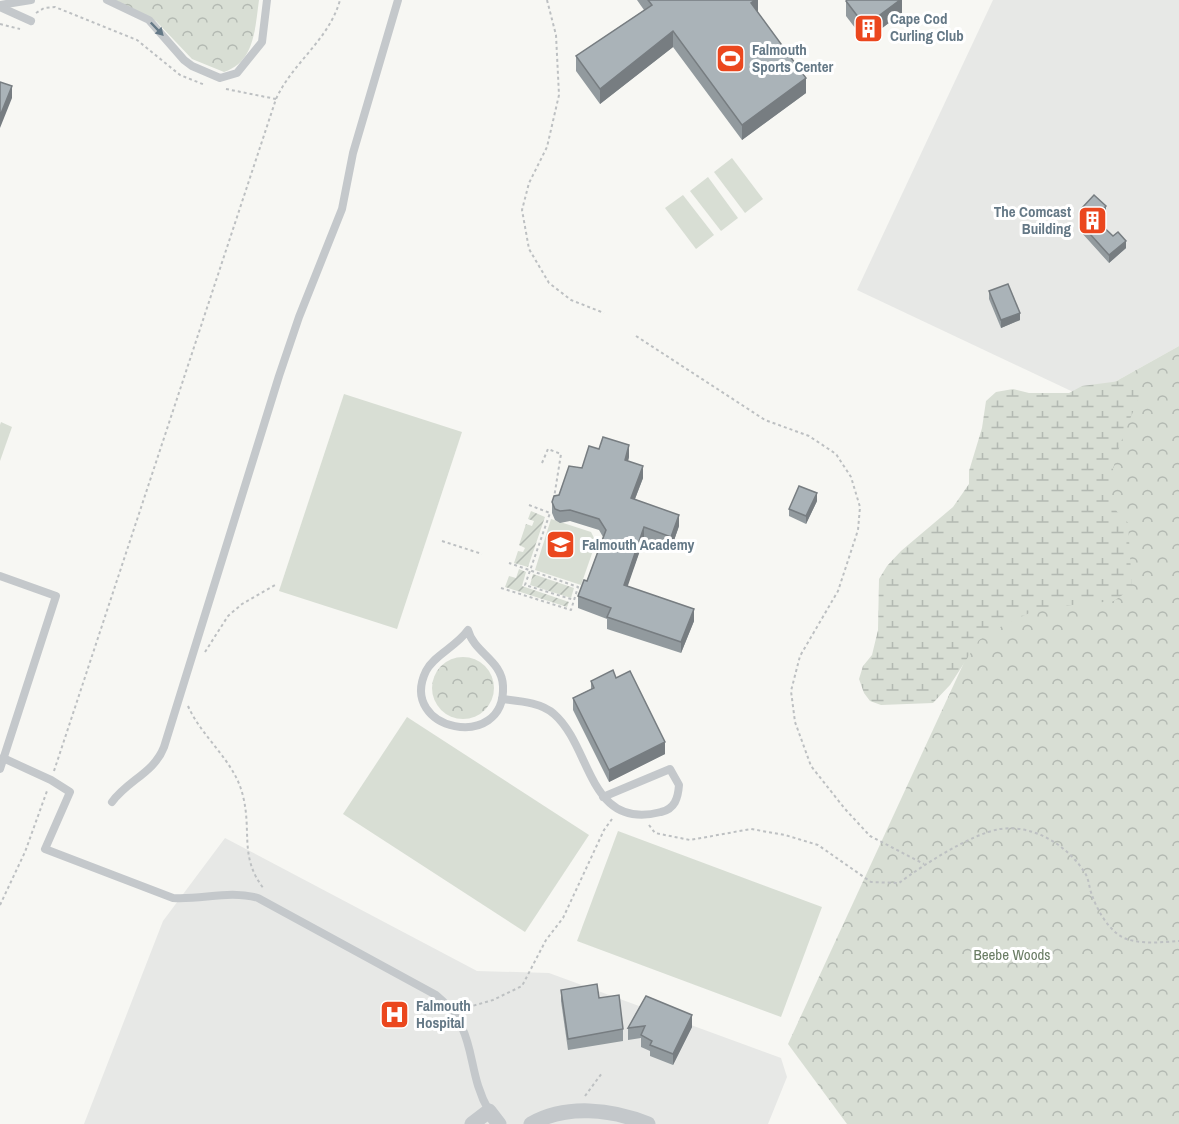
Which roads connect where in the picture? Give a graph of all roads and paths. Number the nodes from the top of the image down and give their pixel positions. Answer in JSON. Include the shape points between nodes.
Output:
{"nodes":[{"id":1,"x":31,"y":0,"type":"edge"},
{"id":2,"x":107,"y":0,"type":"edge"},
{"id":3,"x":267,"y":0,"type":"edge"},
{"id":4,"x":340,"y":0,"type":"edge"},
{"id":5,"x":398,"y":0,"type":"edge"},
{"id":6,"x":548,"y":0,"type":"edge"},
{"id":7,"x":0,"y":6,"type":"edge"},
{"id":8,"x":31,"y":21,"type":"joint"},
{"id":9,"x":210,"y":86,"type":"dead end"},
{"id":10,"x":221,"y":88,"type":"dead end"},
{"id":11,"x":276,"y":99,"type":"junction"},
{"id":12,"x":604,"y":313,"type":"dead end"},
{"id":13,"x":636,"y":336,"type":"dead end"},
{"id":14,"x":542,"y":464,"type":"dead end"},
{"id":15,"x":554,"y":500,"type":"edge"},
{"id":16,"x":529,"y":505,"type":"dead end"},
{"id":17,"x":442,"y":541,"type":"dead end"},
{"id":18,"x":482,"y":554,"type":"dead end"},
{"id":19,"x":509,"y":563,"type":"dead end"},
{"id":20,"x":530,"y":570,"type":"junction"},
{"id":21,"x":0,"y":576,"type":"edge"},
{"id":22,"x":277,"y":584,"type":"dead end"},
{"id":23,"x":578,"y":587,"type":"junction"},
{"id":24,"x":501,"y":588,"type":"dead end"},
{"id":25,"x":587,"y":590,"type":"edge"},
{"id":26,"x":574,"y":600,"type":"junction"},
{"id":27,"x":190,"y":666,"type":"junction"},
{"id":28,"x":181,"y":692,"type":"junction"},
{"id":29,"x":502,"y":699,"type":"junction"},
{"id":30,"x":3,"y":758,"type":"junction"},
{"id":31,"x":0,"y":769,"type":"edge"},
{"id":32,"x":54,"y":771,"type":"dead end"},
{"id":33,"x":48,"y":788,"type":"dead end"},
{"id":34,"x":603,"y":797,"type":"junction"},
{"id":35,"x":112,"y":802,"type":"dead end"},
{"id":36,"x":619,"y":810,"type":"junction"},
{"id":37,"x":642,"y":815,"type":"junction"},
{"id":38,"x":924,"y":864,"type":"junction"},
{"id":39,"x":0,"y":905,"type":"edge"},
{"id":40,"x":284,"y":912,"type":"junction"},
{"id":41,"x":1179,"y":941,"type":"edge"},
{"id":42,"x":453,"y":1013,"type":"junction"},
{"id":43,"x":602,"y":1073,"type":"dead end"},
{"id":44,"x":583,"y":1102,"type":"dead end"},
{"id":45,"x":489,"y":1110,"type":"junction"},
{"id":46,"x":472,"y":1124,"type":"edge"},
{"id":47,"x":499,"y":1124,"type":"edge"},
{"id":48,"x":531,"y":1124,"type":"edge"},
{"id":49,"x":648,"y":1124,"type":"edge"}],
"edges":[{"from":1,"to":7,"type":"lane"},
{"from":2,"to":3,"type":"lane","one_way":true,"via":[[149,20],[184,60],[220,78],[237,73],[262,42]]},
{"from":4,"to":11,"type":"path","via":[[327,32],[289,74]]},
{"from":5,"to":27,"type":"lane","via":[[353,153],[340,216],[279,376]]},
{"from":6,"to":12,"type":"path","via":[[556,35],[559,95],[547,147],[529,183],[522,210],[529,249],[549,283],[572,300]]},
{"from":7,"to":8,"type":"lane"},
{"from":8,"to":9,"type":"path","via":[[38,10],[55,7],[137,40],[180,75]]},
{"from":10,"to":11,"type":"path"},
{"from":11,"to":32,"type":"path"},
{"from":13,"to":38,"type":"path","via":[[765,420],[809,436],[836,454],[851,477],[860,507],[858,530],[838,591],[800,656],[791,691],[795,722],[811,766],[845,809],[870,836]]},
{"from":14,"to":15,"type":"path","via":[[548,449],[561,454]]},
{"from":16,"to":20,"type":"path","via":[[550,513]]},
{"from":17,"to":18,"type":"path"},
{"from":19,"to":20,"type":"path"},
{"from":20,"to":23,"type":"path"},
{"from":20,"to":26,"type":"path","via":[[525,585]]},
{"from":21,"to":30,"type":"lane","via":[[56,596]]},
{"from":22,"to":27,"type":"path","via":[[228,616],[207,650]]},
{"from":23,"to":25,"type":"path"},
{"from":23,"to":26,"type":"path"},
{"from":24,"to":26,"type":"path","via":[[571,610]]},
{"from":27,"to":28,"type":"lane"},
{"from":28,"to":35,"type":"lane","via":[[162,754]]},
{"from":28,"to":40,"type":"path","via":[[192,716],[228,764],[243,794],[249,864]]},
{"from":29,"to":29,"type":"lane","via":[[499,670],[471,640],[468,630],[452,648],[432,661],[422,682],[427,708],[452,727],[468,728],[483,723],[495,713]]},
{"from":29,"to":34,"type":"lane","via":[[552,712],[562,722]]},
{"from":30,"to":31,"type":"lane"},
{"from":30,"to":40,"type":"lane","via":[[70,792],[45,849],[173,898],[242,894]]},
{"from":33,"to":39,"type":"path","via":[[25,852]]},
{"from":34,"to":36,"type":"lane"},
{"from":34,"to":37,"type":"lane","via":[[670,769],[679,784],[674,804],[667,811]]},
{"from":36,"to":37,"type":"lane"},
{"from":36,"to":42,"type":"path","via":[[604,830],[563,918],[546,940],[522,986]]},
{"from":37,"to":38,"type":"path","via":[[655,833],[690,840],[751,829],[785,835],[818,845],[871,882],[899,883]]},
{"from":38,"to":41,"type":"path","via":[[1000,830],[1025,831],[1054,840],[1086,874],[1103,919],[1124,938]]},
{"from":40,"to":42,"type":"lane","via":[[417,982],[442,999]]},
{"from":42,"to":45,"type":"lane","via":[[467,1034],[479,1092]]},
{"from":43,"to":44,"type":"path"},
{"from":45,"to":46,"type":"street"},
{"from":45,"to":47,"type":"street"},
{"from":48,"to":49,"type":"street","via":[[564,1113],[592,1111],[615,1112]]}]}
